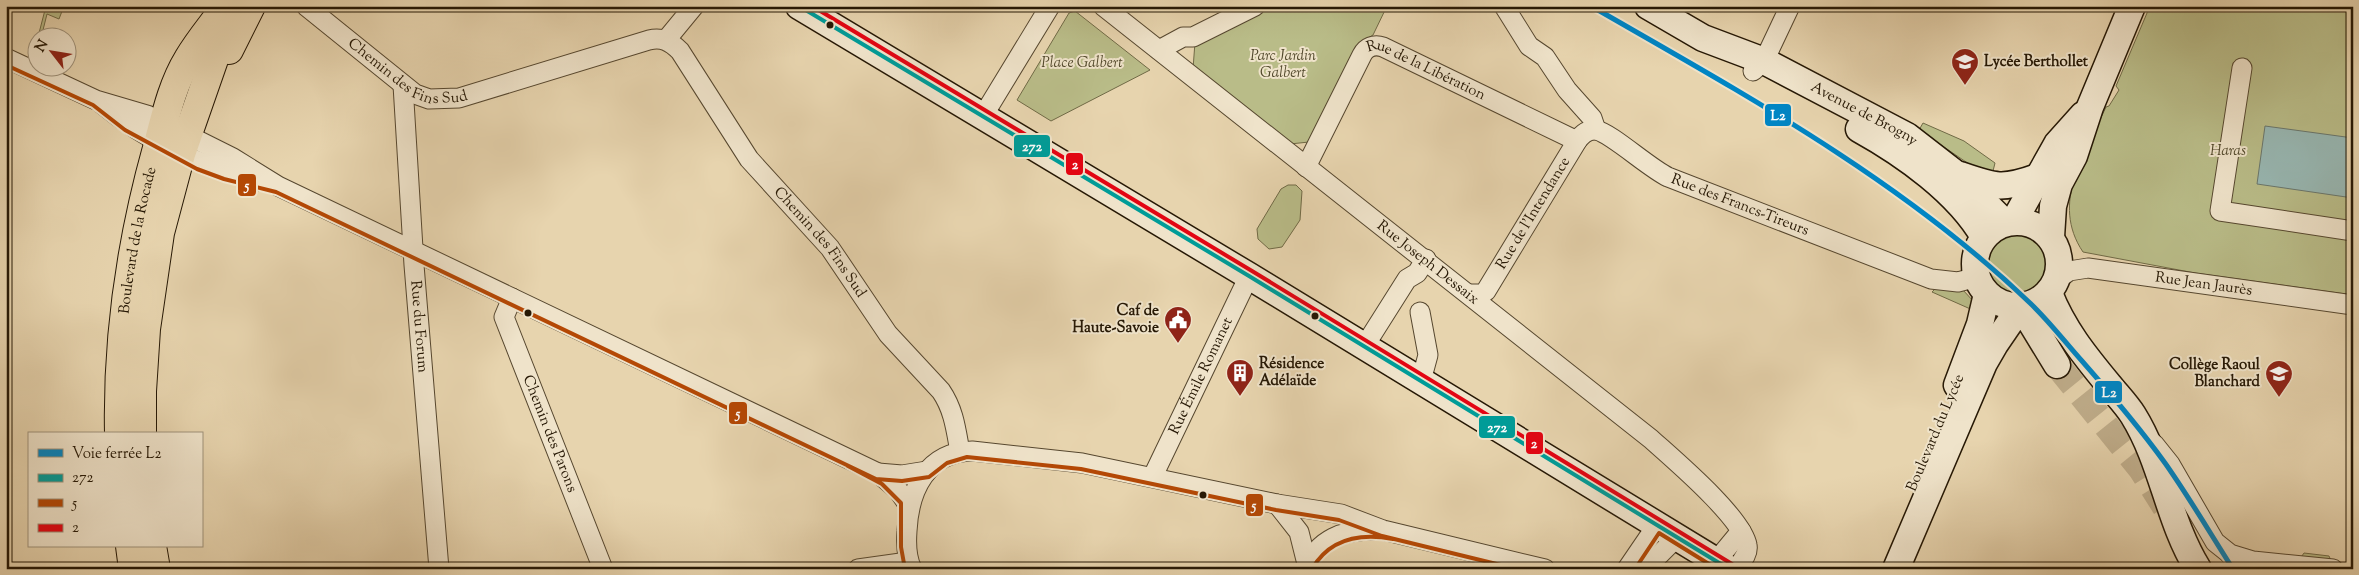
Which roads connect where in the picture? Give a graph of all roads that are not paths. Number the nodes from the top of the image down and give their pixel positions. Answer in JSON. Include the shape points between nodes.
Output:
{"nodes":[{"id":1,"x":202,"y":6,"type":"edge"},
{"id":2,"x":226,"y":6,"type":"edge"},
{"id":3,"x":234,"y":6,"type":"edge"},
{"id":4,"x":252,"y":6,"type":"edge"},
{"id":5,"x":306,"y":6,"type":"edge"},
{"id":6,"x":694,"y":6,"type":"edge"},
{"id":7,"x":1050,"y":6,"type":"edge"},
{"id":8,"x":1103,"y":6,"type":"edge"},
{"id":9,"x":1230,"y":6,"type":"edge"},
{"id":10,"x":1256,"y":6,"type":"edge"},
{"id":11,"x":1504,"y":6,"type":"edge"},
{"id":12,"x":1648,"y":6,"type":"edge"},
{"id":13,"x":1790,"y":6,"type":"edge"},
{"id":14,"x":2132,"y":6,"type":"edge"},
{"id":15,"x":803,"y":7,"type":"edge"},
{"id":16,"x":1184,"y":37,"type":"junction"},
{"id":17,"x":666,"y":40,"type":"junction"},
{"id":18,"x":1158,"y":50,"type":"junction"},
{"id":19,"x":6,"y":58,"type":"edge"},
{"id":20,"x":188,"y":59,"type":"junction"},
{"id":21,"x":1758,"y":66,"type":"junction"},
{"id":22,"x":2242,"y":68,"type":"dead end"},
{"id":23,"x":403,"y":86,"type":"junction"},
{"id":24,"x":2090,"y":107,"type":"junction"},
{"id":25,"x":983,"y":116,"type":"junction"},
{"id":26,"x":1596,"y":130,"type":"junction"},
{"id":27,"x":177,"y":135,"type":"junction"},
{"id":28,"x":1577,"y":141,"type":"junction"},
{"id":29,"x":1306,"y":167,"type":"junction"},
{"id":30,"x":1956,"y":174,"type":"junction"},
{"id":31,"x":2038,"y":177,"type":"junction"},
{"id":32,"x":2001,"y":227,"type":"junction"},
{"id":33,"x":2353,"y":231,"type":"edge"},
{"id":34,"x":2051,"y":237,"type":"junction"},
{"id":35,"x":413,"y":251,"type":"junction"},
{"id":36,"x":1421,"y":266,"type":"junction"},
{"id":37,"x":1249,"y":276,"type":"junction"},
{"id":38,"x":1982,"y":286,"type":"junction"},
{"id":39,"x":2053,"y":287,"type":"junction"},
{"id":40,"x":1470,"y":294,"type":"junction"},
{"id":41,"x":512,"y":298,"type":"junction"},
{"id":42,"x":2353,"y":305,"type":"edge"},
{"id":43,"x":2021,"y":306,"type":"junction"},
{"id":44,"x":1420,"y":312,"type":"dead end"},
{"id":45,"x":1369,"y":350,"type":"junction"},
{"id":46,"x":1420,"y":381,"type":"junction"},
{"id":47,"x":1972,"y":392,"type":"junction"},
{"id":48,"x":2137,"y":422,"type":"junction"},
{"id":49,"x":120,"y":432,"type":"edge"},
{"id":50,"x":142,"y":432,"type":"edge"},
{"id":51,"x":960,"y":452,"type":"junction"},
{"id":52,"x":926,"y":471,"type":"junction"},
{"id":53,"x":878,"y":473,"type":"junction"},
{"id":54,"x":1153,"y":476,"type":"junction"},
{"id":55,"x":1277,"y":504,"type":"junction"},
{"id":56,"x":909,"y":506,"type":"junction"},
{"id":57,"x":1383,"y":530,"type":"junction"},
{"id":58,"x":1667,"y":531,"type":"junction"},
{"id":59,"x":130,"y":548,"type":"edge"},
{"id":60,"x":152,"y":548,"type":"edge"},
{"id":61,"x":910,"y":565,"type":"edge"},
{"id":62,"x":1306,"y":566,"type":"edge"},
{"id":63,"x":1727,"y":566,"type":"edge"},
{"id":64,"x":133,"y":569,"type":"edge"},
{"id":65,"x":156,"y":569,"type":"edge"},
{"id":66,"x":439,"y":569,"type":"edge"},
{"id":67,"x":603,"y":569,"type":"edge"},
{"id":68,"x":858,"y":569,"type":"edge"},
{"id":69,"x":1545,"y":569,"type":"edge"},
{"id":70,"x":1627,"y":569,"type":"edge"},
{"id":71,"x":1645,"y":569,"type":"edge"},
{"id":72,"x":1876,"y":569,"type":"edge"},
{"id":73,"x":1896,"y":569,"type":"edge"},
{"id":74,"x":2198,"y":569,"type":"edge"},
{"id":75,"x":2333,"y":569,"type":"edge"}],
"edges":[{"from":1,"to":20,"type":"main road","via":[[184,46]]},
{"from":2,"to":20,"type":"main road","name":"Boulevard de la Rocade"},
{"from":3,"to":27,"type":"main road","name":"Boulevard de la Rocade"},
{"from":4,"to":27,"type":"main road"},
{"from":5,"to":23,"type":"street","name":"Chemin des Fins Sud"},
{"from":6,"to":17,"type":"street"},
{"from":7,"to":25,"type":"street"},
{"from":8,"to":18,"type":"street","name":"Rue Joseph Dessaix"},
{"from":9,"to":16,"type":"street","via":[[1188,29]]},
{"from":10,"to":16,"type":"street","via":[[1192,37]]},
{"from":11,"to":26,"type":"street","name":"Rue des Francs-Tireurs","via":[[1529,46],[1544,57],[1592,118]]},
{"from":12,"to":21,"type":"main road","name":"Avenue de Brogny"},
{"from":13,"to":21,"type":"street"},
{"from":14,"to":24,"type":"main road"},
{"from":15,"to":25,"type":"main road"},
{"from":16,"to":18,"type":"street"},
{"from":17,"to":23,"type":"street","name":"Chemin des Fins Sud","via":[[647,40],[458,98],[429,98]]},
{"from":17,"to":51,"type":"street","name":"Chemin des Fins Sud","via":[[680,51],[749,159],[830,248],[888,334],[948,401]]},
{"from":18,"to":29,"type":"street","name":"Rue Joseph Dessaix"},
{"from":19,"to":27,"type":"street","via":[[96,100],[132,110]]},
{"from":20,"to":27,"type":"main road","name":"Boulevard de la Rocade"},
{"from":21,"to":30,"type":"main road","name":"Avenue de Brogny","via":[[1908,136]]},
{"from":21,"to":32,"type":"main road","name":"Avenue de Brogny","via":[[1918,167],[1964,208]]},
{"from":22,"to":33,"type":"street","via":[[2220,210]]},
{"from":23,"to":35,"type":"street","name":"Rue du Forum"},
{"from":24,"to":31,"type":"main road","via":[[2058,144]]},
{"from":24,"to":34,"type":"main road","via":[[2074,156],[2058,184]]},
{"from":25,"to":37,"type":"main road"},
{"from":26,"to":28,"type":"street","name":"Rue de l'Intendance","via":[[1586,132]]},
{"from":26,"to":38,"type":"street","name":"Rue des Francs-Tireurs","via":[[1659,173],[1931,279]]},
{"from":27,"to":35,"type":"street","via":[[226,173],[278,186]]},
{"from":27,"to":49,"type":"main road","name":"Boulevard de la Rocade","via":[[145,193],[127,292],[120,374]]},
{"from":27,"to":50,"type":"main road","name":"Boulevard de la Rocade","via":[[150,290],[143,363]]},
{"from":28,"to":29,"type":"street","name":"Rue de la Libération","via":[[1374,45],[1362,55]]},
{"from":28,"to":40,"type":"street","name":"Rue de l'Intendance","via":[[1486,291]]},
{"from":29,"to":36,"type":"street","name":"Rue Joseph Dessaix"},
{"from":30,"to":31,"type":"main road","via":[[2002,187]]},
{"from":30,"to":32,"type":"main road","name":"Avenue de Brogny"},
{"from":31,"to":32,"type":"main road"},
{"from":32,"to":34,"type":"main road","via":[[2028,222]]},
{"from":32,"to":38,"type":"main road","via":[[1976,257]]},
{"from":34,"to":39,"type":"main road","via":[[2058,251],[2060,266]]},
{"from":35,"to":41,"type":"street"},
{"from":35,"to":66,"type":"street","name":"Rue du Forum"},
{"from":36,"to":40,"type":"street","name":"Rue Joseph Dessaix"},
{"from":36,"to":45,"type":"street","via":[[1407,279]]},
{"from":37,"to":45,"type":"main road"},
{"from":37,"to":54,"type":"street","name":"Rue Émile Romanet"},
{"from":38,"to":43,"type":"main road","via":[[2003,304]]},
{"from":38,"to":72,"type":"main road","name":"Boulevard du Lycée","via":[[1980,324],[1952,398]]},
{"from":39,"to":42,"type":"street","name":"Rue Jean Jaurès","via":[[2069,271],[2088,268]]},
{"from":39,"to":43,"type":"main road","via":[[2036,302]]},
{"from":39,"to":48,"type":"main road","via":[[2066,330]]},
{"from":40,"to":63,"type":"street","name":"Rue Joseph Dessaix","via":[[1651,438],[1726,510],[1740,531]]},
{"from":41,"to":53,"type":"street"},
{"from":41,"to":67,"type":"street","name":"Chemin des Parons","via":[[504,317]]},
{"from":43,"to":47,"type":"main road","name":"Boulevard du Lycée","via":[[1989,352]]},
{"from":43,"to":47,"type":"main road","via":[[2052,357],[2026,343],[2009,345]]},
{"from":44,"to":46,"type":"street","via":[[1428,356]]},
{"from":45,"to":46,"type":"main road"},
{"from":46,"to":58,"type":"main road"},
{"from":47,"to":73,"type":"main road","name":"Boulevard du Lycée"},
{"from":48,"to":74,"type":"main road","via":[[2158,465],[2174,518]]},
{"from":48,"to":75,"type":"street","via":[[2170,464],[2215,542],[2230,554],[2253,561]]},
{"from":51,"to":52,"type":"street","via":[[944,456]]},
{"from":51,"to":54,"type":"street","via":[[1082,463]]},
{"from":52,"to":53,"type":"street","via":[[902,475]]},
{"from":52,"to":56,"type":"street"},
{"from":53,"to":56,"type":"street","via":[[898,490]]},
{"from":54,"to":55,"type":"street"},
{"from":55,"to":57,"type":"street","via":[[1341,514]]},
{"from":55,"to":62,"type":"street","via":[[1299,532]]},
{"from":56,"to":61,"type":"street","via":[[907,547]]},
{"from":57,"to":62,"type":"street","via":[[1354,530],[1340,534],[1320,546]]},
{"from":57,"to":69,"type":"street"},
{"from":58,"to":63,"type":"main road"},
{"from":58,"to":70,"type":"street"},
{"from":58,"to":71,"type":"street"},
{"from":59,"to":64,"type":"main road"},
{"from":60,"to":65,"type":"main road"},
{"from":61,"to":68,"type":"street"}]}
